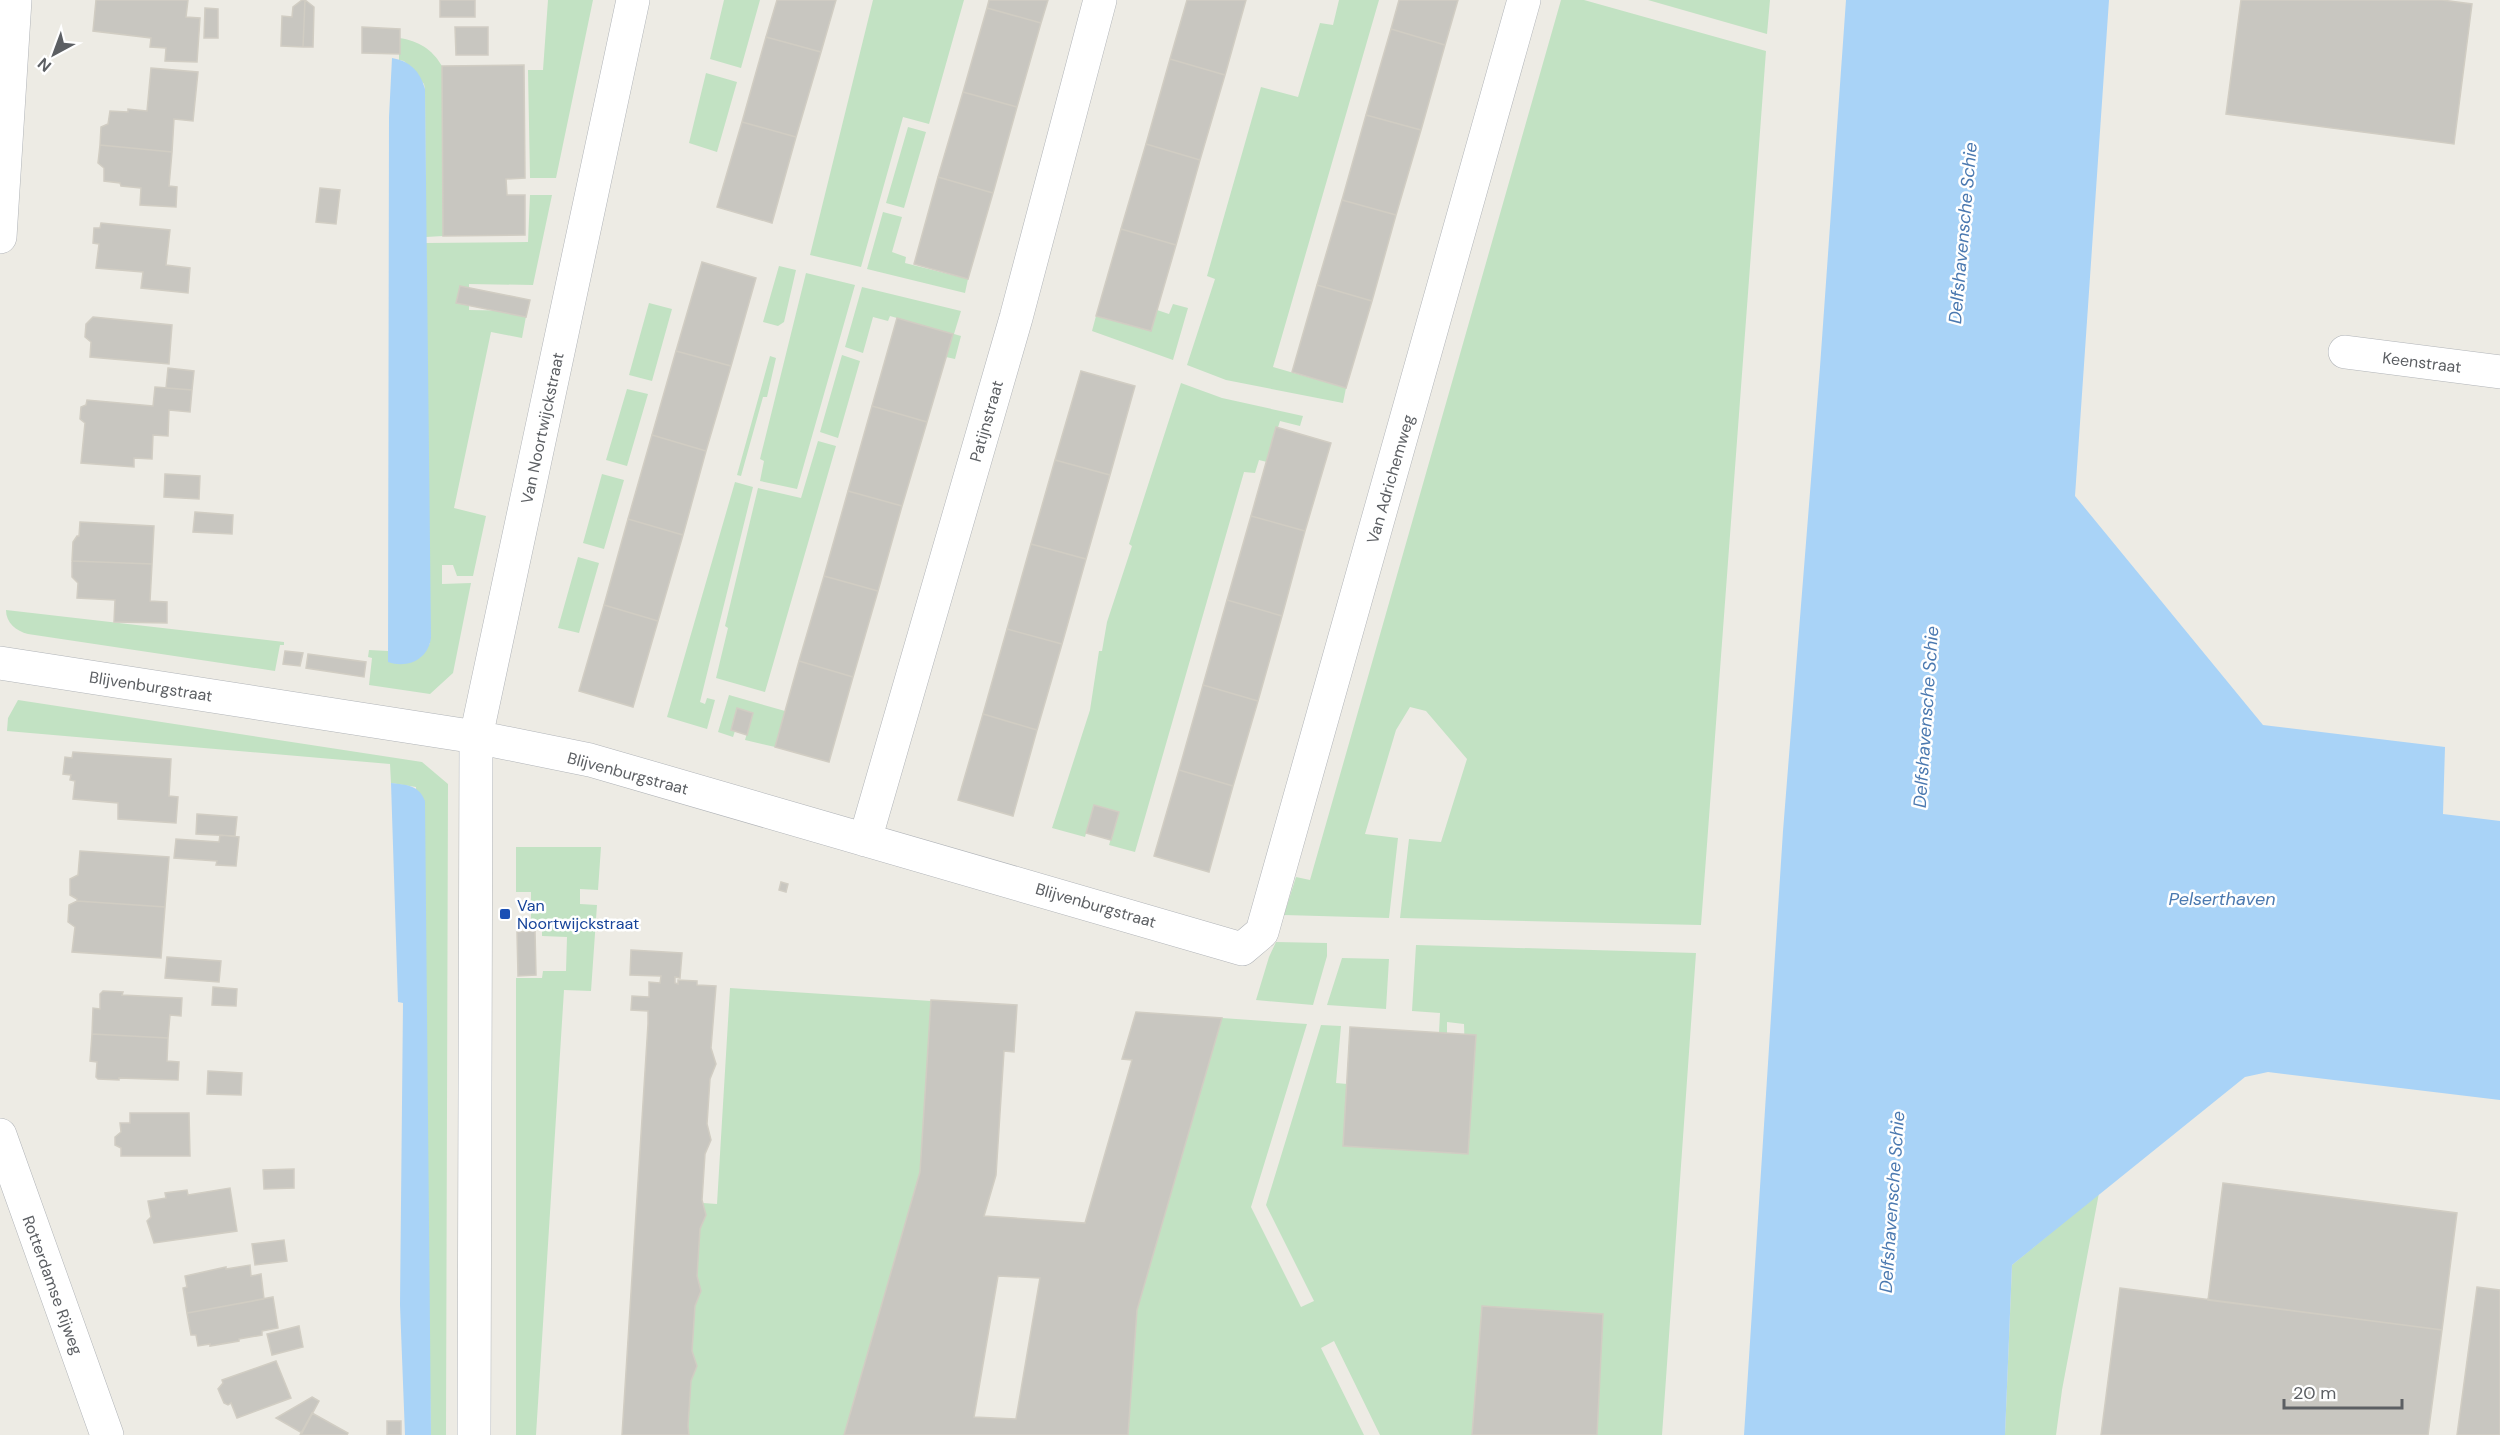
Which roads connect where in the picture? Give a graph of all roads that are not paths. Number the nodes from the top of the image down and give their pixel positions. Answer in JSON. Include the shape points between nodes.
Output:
{"nodes":[{"id":1,"x":15,"y":0,"type":"edge"},
{"id":2,"x":633,"y":0,"type":"edge"},
{"id":3,"x":1100,"y":0,"type":"edge"},
{"id":4,"x":1524,"y":0,"type":"edge"},
{"id":5,"x":0,"y":237,"type":"edge"},
{"id":6,"x":2345,"y":352,"type":"dead end"},
{"id":7,"x":2500,"y":372,"type":"edge"},
{"id":8,"x":0,"y":663,"type":"edge"},
{"id":9,"x":476,"y":737,"type":"junction"},
{"id":10,"x":865,"y":840,"type":"junction"},
{"id":11,"x":1242,"y":949,"type":"joint"},
{"id":12,"x":0,"y":1135,"type":"edge"},
{"id":13,"x":107,"y":1435,"type":"edge"},
{"id":14,"x":474,"y":1435,"type":"edge"}],
"edges":[{"from":1,"to":5,"type":"street"},
{"from":2,"to":9,"type":"street","name":"Van Noortwijckstraat"},
{"from":3,"to":10,"type":"street","name":"Patijnstraat","via":[[1016,318]]},
{"from":4,"to":11,"type":"street","name":"Van Adrichemweg","via":[[1262,932]]},
{"from":6,"to":7,"type":"street","name":"Keenstraat"},
{"from":8,"to":9,"type":"street","name":"Blijvenburgstraat"},
{"from":9,"to":10,"type":"street","name":"Blijvenburgstraat","via":[[590,760]]},
{"from":9,"to":14,"type":"street","name":"Van Noortwijckstraat"},
{"from":10,"to":11,"type":"street","name":"Blijvenburgstraat"},
{"from":12,"to":13,"type":"street","name":"Rotterdamse Rijweg"}]}
